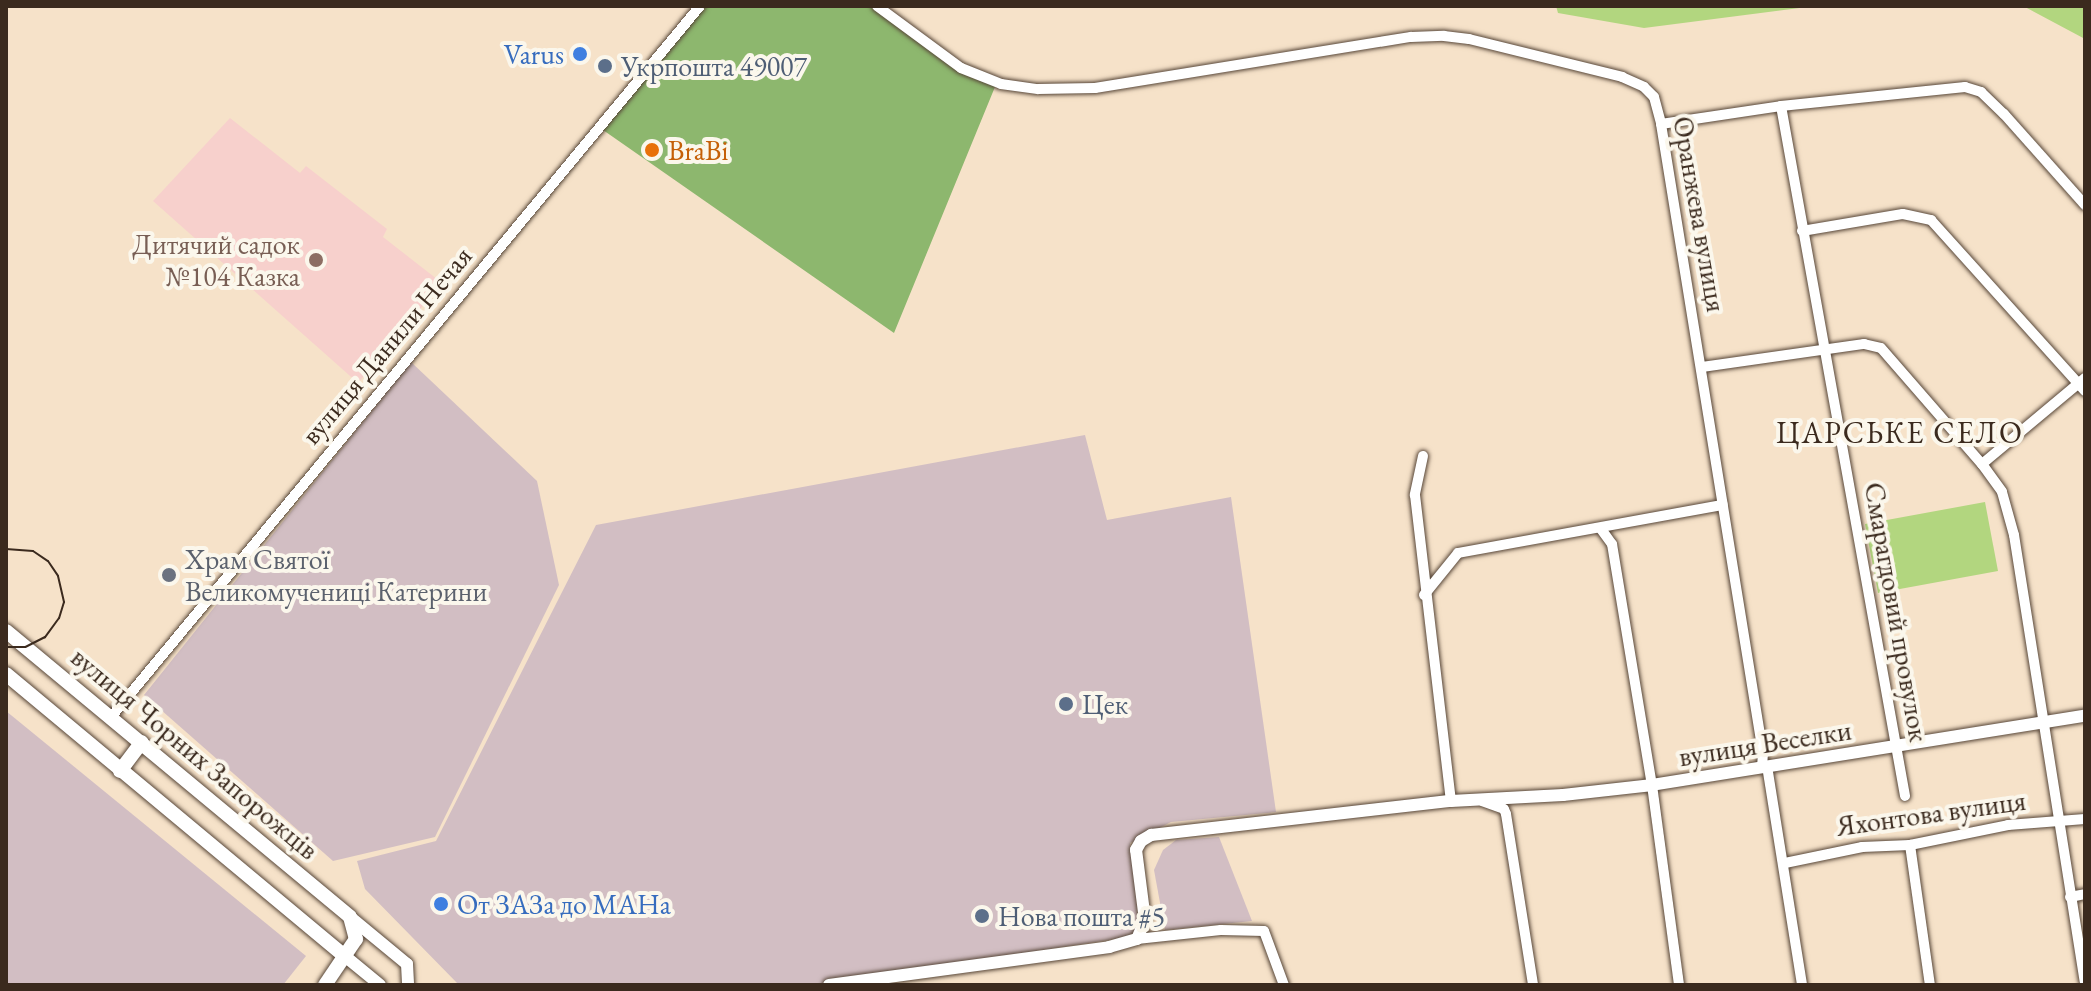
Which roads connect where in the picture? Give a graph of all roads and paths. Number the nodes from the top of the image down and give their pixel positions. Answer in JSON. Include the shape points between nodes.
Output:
{"nodes":[{"id":1,"x":700,"y":6,"type":"edge"},
{"id":2,"x":877,"y":6,"type":"edge"},
{"id":3,"x":1781,"y":106,"type":"junction"},
{"id":4,"x":1661,"y":124,"type":"junction"},
{"id":5,"x":2085,"y":205,"type":"edge"},
{"id":6,"x":1802,"y":231,"type":"junction"},
{"id":7,"x":1825,"y":351,"type":"junction"},
{"id":8,"x":1702,"y":367,"type":"junction"},
{"id":9,"x":2083,"y":384,"type":"edge"},
{"id":10,"x":1423,"y":456,"type":"dead end"},
{"id":11,"x":1982,"y":464,"type":"junction"},
{"id":12,"x":1723,"y":505,"type":"junction"},
{"id":13,"x":1601,"y":529,"type":"junction"},
{"id":14,"x":1424,"y":595,"type":"junction"},
{"id":15,"x":6,"y":631,"type":"edge"},
{"id":16,"x":6,"y":674,"type":"edge"},
{"id":17,"x":2085,"y":716,"type":"edge"},
{"id":18,"x":111,"y":717,"type":"junction"},
{"id":19,"x":2045,"y":722,"type":"junction"},
{"id":20,"x":142,"y":742,"type":"junction"},
{"id":21,"x":1897,"y":747,"type":"junction"},
{"id":22,"x":1764,"y":767,"type":"junction"},
{"id":23,"x":120,"y":771,"type":"junction"},
{"id":24,"x":1652,"y":785,"type":"junction"},
{"id":25,"x":1905,"y":796,"type":"dead end"},
{"id":26,"x":1479,"y":800,"type":"junction"},
{"id":27,"x":1451,"y":801,"type":"junction"},
{"id":28,"x":2085,"y":819,"type":"edge"},
{"id":29,"x":2057,"y":820,"type":"junction"},
{"id":30,"x":1910,"y":845,"type":"junction"},
{"id":31,"x":1785,"y":863,"type":"junction"},
{"id":32,"x":2085,"y":894,"type":"edge"},
{"id":33,"x":2070,"y":897,"type":"junction"},
{"id":34,"x":350,"y":917,"type":"junction"},
{"id":35,"x":1137,"y":939,"type":"junction"},
{"id":36,"x":346,"y":957,"type":"junction"},
{"id":37,"x":2085,"y":981,"type":"edge"},
{"id":38,"x":325,"y":985,"type":"edge"},
{"id":39,"x":380,"y":985,"type":"edge"},
{"id":40,"x":408,"y":985,"type":"edge"},
{"id":41,"x":829,"y":985,"type":"edge"},
{"id":42,"x":1284,"y":985,"type":"edge"},
{"id":43,"x":1533,"y":985,"type":"edge"},
{"id":44,"x":1679,"y":985,"type":"edge"},
{"id":45,"x":1802,"y":985,"type":"edge"},
{"id":46,"x":1930,"y":985,"type":"edge"}],
"edges":[{"from":1,"to":18,"type":"street","name":"вулиця Данили Нечая"},
{"from":2,"to":4,"type":"street","name":"Оранжева вулиця","via":[[961,68],[1026,88],[1095,88],[1444,36],[1636,82],[1654,97]]},
{"from":3,"to":4,"type":"street"},
{"from":3,"to":5,"type":"street","via":[[1973,89],[2004,114]]},
{"from":3,"to":6,"type":"street","name":"Смарагдовий провулок"},
{"from":4,"to":8,"type":"street","name":"Оранжева вулиця"},
{"from":6,"to":7,"type":"street","name":"Смарагдовий провулок"},
{"from":6,"to":9,"type":"street","via":[[1903,214],[1931,220]]},
{"from":7,"to":8,"type":"street"},
{"from":7,"to":11,"type":"street","via":[[1864,344],[1881,348]]},
{"from":7,"to":21,"type":"street","name":"Смарагдовий провулок"},
{"from":8,"to":12,"type":"street","name":"Оранжева вулиця"},
{"from":9,"to":11,"type":"street"},
{"from":10,"to":14,"type":"street","via":[[1415,495]]},
{"from":11,"to":19,"type":"street","via":[[2008,505]]},
{"from":12,"to":13,"type":"street"},
{"from":12,"to":22,"type":"street","name":"Оранжева вулиця"},
{"from":13,"to":14,"type":"street","via":[[1458,553]]},
{"from":13,"to":24,"type":"street","via":[[1612,544]]},
{"from":14,"to":27,"type":"street"},
{"from":15,"to":18,"type":"main road","name":"вулиця Чорних Запорожців"},
{"from":16,"to":23,"type":"main road"},
{"from":17,"to":19,"type":"street","name":"вулиця Веселки"},
{"from":18,"to":20,"type":"main road","name":"вулиця Чорних Запорожців"},
{"from":19,"to":21,"type":"street","name":"вулиця Веселки"},
{"from":19,"to":29,"type":"street"},
{"from":20,"to":23,"type":"main road"},
{"from":20,"to":34,"type":"main road","name":"вулиця Чорних Запорожців"},
{"from":21,"to":22,"type":"street","name":"вулиця Веселки"},
{"from":21,"to":25,"type":"street","name":"Смарагдовий провулок"},
{"from":22,"to":24,"type":"street","name":"вулиця Веселки"},
{"from":22,"to":31,"type":"street","name":"Оранжева вулиця"},
{"from":23,"to":36,"type":"main road"},
{"from":24,"to":26,"type":"street","name":"вулиця Веселки"},
{"from":24,"to":44,"type":"street"},
{"from":26,"to":27,"type":"street","name":"вулиця Веселки"},
{"from":26,"to":43,"type":"street","via":[[1506,814]]},
{"from":27,"to":35,"type":"street","via":[[1151,835],[1136,850],[1145,920]]},
{"from":28,"to":29,"type":"street","name":"Яхонтова вулиця"},
{"from":29,"to":30,"type":"street","name":"Яхонтова вулиця"},
{"from":29,"to":33,"type":"street"},
{"from":30,"to":31,"type":"street","name":"Яхонтова вулиця","via":[[1862,847]]},
{"from":30,"to":46,"type":"street"},
{"from":31,"to":45,"type":"street","name":"Оранжева вулиця"},
{"from":32,"to":33,"type":"street"},
{"from":33,"to":37,"type":"street"},
{"from":34,"to":36,"type":"main road","via":[[356,939]]},
{"from":34,"to":40,"type":"street","name":"вулиця Чорних Запорожців","via":[[407,964]]},
{"from":35,"to":41,"type":"street"},
{"from":35,"to":42,"type":"street","via":[[1264,931]]},
{"from":36,"to":38,"type":"main road"},
{"from":36,"to":39,"type":"street"}]}
